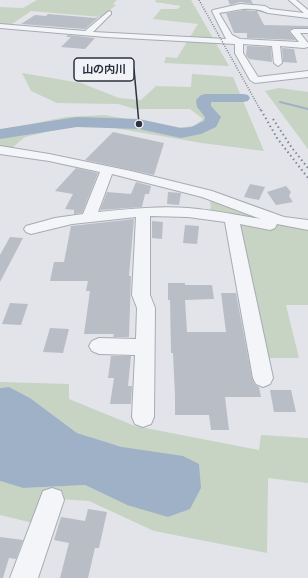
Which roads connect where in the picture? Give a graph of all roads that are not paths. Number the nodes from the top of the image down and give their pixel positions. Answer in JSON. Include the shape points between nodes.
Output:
{"nodes":[{"id":1,"x":292,"y":0,"type":"edge"},
{"id":2,"x":240,"y":3,"type":"edge"},
{"id":3,"x":109,"y":13,"type":"dead end"},
{"id":4,"x":308,"y":14,"type":"edge"},
{"id":5,"x":25,"y":18,"type":"dead end"},
{"id":6,"x":0,"y":26,"type":"edge"},
{"id":7,"x":12,"y":27,"type":"junction"},
{"id":8,"x":308,"y":31,"type":"edge"},
{"id":9,"x":87,"y":33,"type":"junction"},
{"id":10,"x":239,"y":42,"type":"junction"},
{"id":11,"x":276,"y":44,"type":"junction"},
{"id":12,"x":306,"y":46,"type":"edge"},
{"id":13,"x":278,"y":63,"type":"dead end"},
{"id":14,"x":308,"y":74,"type":"edge"},
{"id":15,"x":0,"y":150,"type":"edge"},
{"id":16,"x":108,"y":170,"type":"junction"},
{"id":17,"x":143,"y":213,"type":"junction"},
{"id":18,"x":89,"y":218,"type":"junction"},
{"id":19,"x":232,"y":218,"type":"junction"},
{"id":20,"x":291,"y":224,"type":"junction"},
{"id":21,"x":308,"y":225,"type":"edge"},
{"id":22,"x":31,"y":229,"type":"dead end"},
{"id":23,"x":99,"y":346,"type":"dead end"},
{"id":24,"x":145,"y":347,"type":"junction"},
{"id":25,"x":263,"y":378,"type":"dead end"},
{"id":26,"x":143,"y":417,"type":"dead end"},
{"id":27,"x":52,"y":500,"type":"dead end"},
{"id":28,"x":24,"y":578,"type":"edge"}],
"edges":[{"from":1,"to":4,"type":"street"},
{"from":2,"to":4,"type":"street","via":[[265,8],[268,11]]},
{"from":2,"to":10,"type":"street","via":[[231,9],[215,11],[229,37]]},
{"from":3,"to":9,"type":"street","via":[[95,22]]},
{"from":5,"to":7,"type":"street"},
{"from":6,"to":7,"type":"street"},
{"from":7,"to":9,"type":"street","via":[[68,28]]},
{"from":8,"to":12,"type":"street","via":[[294,31]]},
{"from":9,"to":10,"type":"street"},
{"from":10,"to":11,"type":"street"},
{"from":10,"to":14,"type":"street","via":[[239,52],[255,80]]},
{"from":11,"to":12,"type":"street"},
{"from":11,"to":13,"type":"street"},
{"from":15,"to":16,"type":"street","via":[[42,155]]},
{"from":16,"to":18,"type":"street"},
{"from":16,"to":20,"type":"street","via":[[206,194]]},
{"from":17,"to":18,"type":"street"},
{"from":17,"to":19,"type":"street","via":[[177,212]]},
{"from":17,"to":24,"type":"street","via":[[141,295],[146,308]]},
{"from":18,"to":22,"type":"street"},
{"from":19,"to":20,"type":"street","via":[[270,225]]},
{"from":19,"to":25,"type":"street"},
{"from":20,"to":21,"type":"street"},
{"from":23,"to":24,"type":"street"},
{"from":24,"to":26,"type":"street"},
{"from":27,"to":28,"type":"street"}]}
